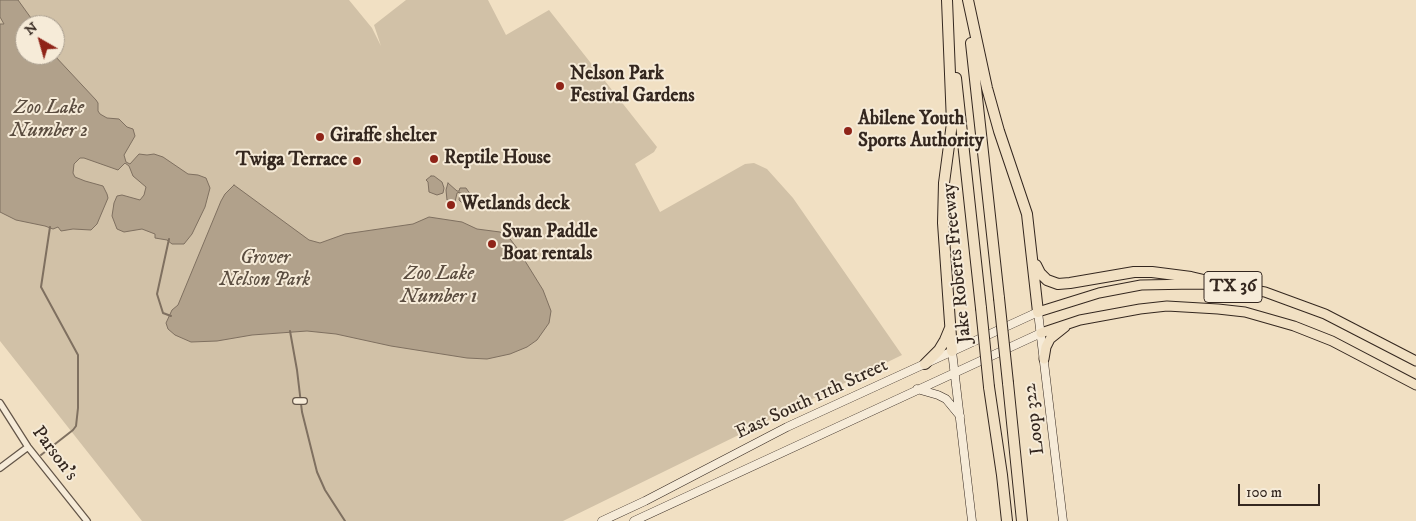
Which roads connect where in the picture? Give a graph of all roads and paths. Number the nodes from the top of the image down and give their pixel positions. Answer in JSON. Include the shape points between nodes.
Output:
{"nodes":[{"id":1,"x":948,"y":0,"type":"edge"},
{"id":2,"x":967,"y":0,"type":"edge"},
{"id":3,"x":1033,"y":258,"type":"junction"},
{"id":4,"x":1225,"y":285,"type":"junction"},
{"id":5,"x":1038,"y":312,"type":"junction"},
{"id":6,"x":1073,"y":322,"type":"junction"},
{"id":7,"x":950,"y":327,"type":"junction"},
{"id":8,"x":1041,"y":333,"type":"junction"},
{"id":9,"x":952,"y":351,"type":"junction"},
{"id":10,"x":1044,"y":359,"type":"junction"},
{"id":11,"x":1416,"y":361,"type":"edge"},
{"id":12,"x":925,"y":364,"type":"junction"},
{"id":13,"x":955,"y":371,"type":"junction"},
{"id":14,"x":1416,"y":385,"type":"edge"},
{"id":15,"x":917,"y":389,"type":"junction"},
{"id":16,"x":296,"y":401,"type":"dead end"},
{"id":17,"x":304,"y":401,"type":"dead end"},
{"id":18,"x":0,"y":404,"type":"edge"},
{"id":19,"x":961,"y":416,"type":"junction"},
{"id":20,"x":28,"y":446,"type":"junction"},
{"id":21,"x":0,"y":468,"type":"edge"},
{"id":22,"x":87,"y":521,"type":"edge"},
{"id":23,"x":602,"y":521,"type":"edge"},
{"id":24,"x":634,"y":521,"type":"edge"},
{"id":25,"x":972,"y":521,"type":"edge"},
{"id":26,"x":1007,"y":521,"type":"edge"},
{"id":27,"x":1022,"y":521,"type":"edge"},
{"id":28,"x":1063,"y":521,"type":"edge"}],
"edges":[{"from":1,"to":7,"type":"highway","via":[[952,123],[944,183],[943,224]]},
{"from":1,"to":26,"type":"highway","name":"Jake Roberts Freeway","bridge":true,"via":[[989,387]]},
{"from":2,"to":3,"type":"highway","via":[[999,131],[1027,214]]},
{"from":2,"to":27,"type":"highway","name":"Jake Roberts Freeway","bridge":true},
{"from":3,"to":4,"type":"highway","via":[[1040,273],[1058,284],[1152,272]]},
{"from":3,"to":5,"type":"highway"},
{"from":4,"to":5,"type":"main road","number":"TX 36","via":[[1141,285],[1099,293]]},
{"from":4,"to":11,"type":"main road","number":"TX 36","via":[[1265,292],[1325,314]]},
{"from":5,"to":8,"type":"main road","name":"Loop 322"},
{"from":5,"to":9,"type":"main road","name":"East South 11th Street","number":"TX 36"},
{"from":6,"to":8,"type":"main road","number":"TX 36"},
{"from":6,"to":10,"type":"main road","via":[[1050,339]]},
{"from":6,"to":14,"type":"main road","number":"TX 36","via":[[1167,306],[1245,312],[1332,341]]},
{"from":7,"to":9,"type":"highway"},
{"from":7,"to":12,"type":"highway","via":[[939,350]]},
{"from":8,"to":10,"type":"main road","name":"Loop 322"},
{"from":8,"to":13,"type":"main road","name":"East South 11th Street","number":"TX 36"},
{"from":9,"to":12,"type":"main road","name":"East South 11th Street","number":"TX 36"},
{"from":9,"to":13,"type":"main road"},
{"from":10,"to":28,"type":"main road","name":"Loop 322"},
{"from":12,"to":23,"type":"main road","name":"East South 11th Street","number":"TX 36","via":[[787,427]]},
{"from":13,"to":15,"type":"main road","name":"East South 11th Street","number":"TX 36"},
{"from":13,"to":19,"type":"main road"},
{"from":15,"to":19,"type":"main road","via":[[946,399]]},
{"from":15,"to":24,"type":"main road","name":"East South 11th Street","number":"TX 36"},
{"from":16,"to":17,"type":"street"},
{"from":18,"to":20,"type":"street","name":"Parson's"},
{"from":19,"to":25,"type":"main road"},
{"from":20,"to":21,"type":"street"},
{"from":20,"to":22,"type":"street","name":"Parson's"}]}
